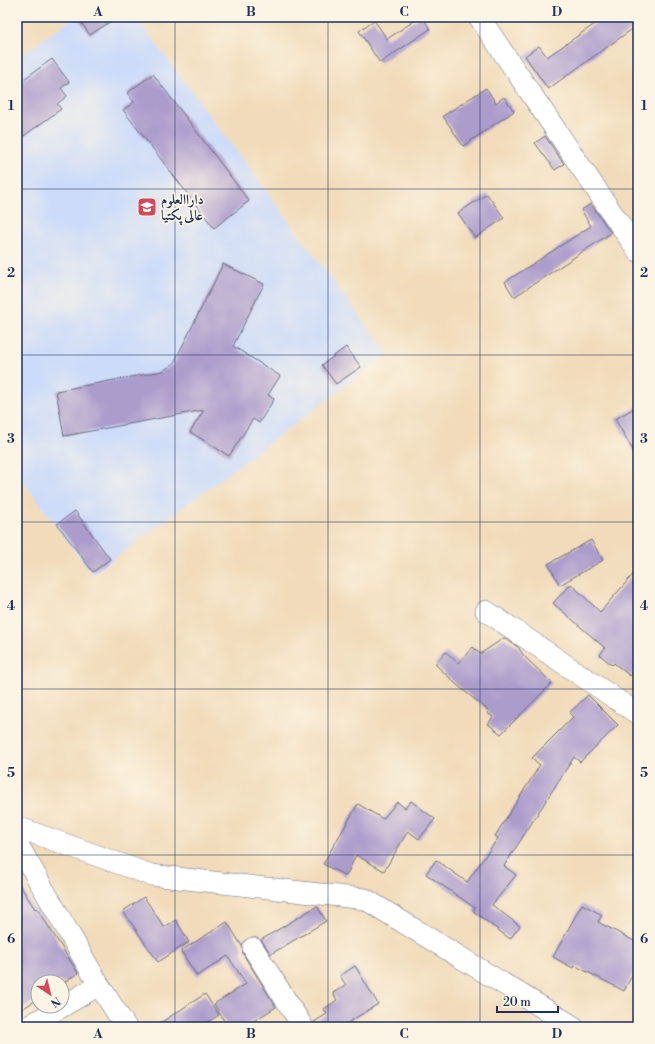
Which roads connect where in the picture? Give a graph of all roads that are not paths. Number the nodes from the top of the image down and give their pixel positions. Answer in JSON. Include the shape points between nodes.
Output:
{"nodes":[{"id":1,"x":479,"y":17,"type":"edge"},
{"id":2,"x":638,"y":251,"type":"edge"},
{"id":3,"x":486,"y":611,"type":"dead end"},
{"id":4,"x":638,"y":714,"type":"edge"},
{"id":5,"x":17,"y":827,"type":"edge"},
{"id":6,"x":17,"y":843,"type":"edge"},
{"id":7,"x":253,"y":948,"type":"dead end"},
{"id":8,"x":99,"y":986,"type":"junction"},
{"id":9,"x":27,"y":1027,"type":"edge"},
{"id":10,"x":126,"y":1027,"type":"edge"},
{"id":11,"x":303,"y":1027,"type":"edge"},
{"id":12,"x":574,"y":1027,"type":"edge"}],
"edges":[{"from":1,"to":2,"type":"street"},
{"from":3,"to":4,"type":"street"},
{"from":5,"to":12,"type":"street","via":[[151,875],[365,899]]},
{"from":6,"to":8,"type":"street"},
{"from":7,"to":11,"type":"street"},
{"from":8,"to":9,"type":"street"},
{"from":8,"to":10,"type":"street"}]}
